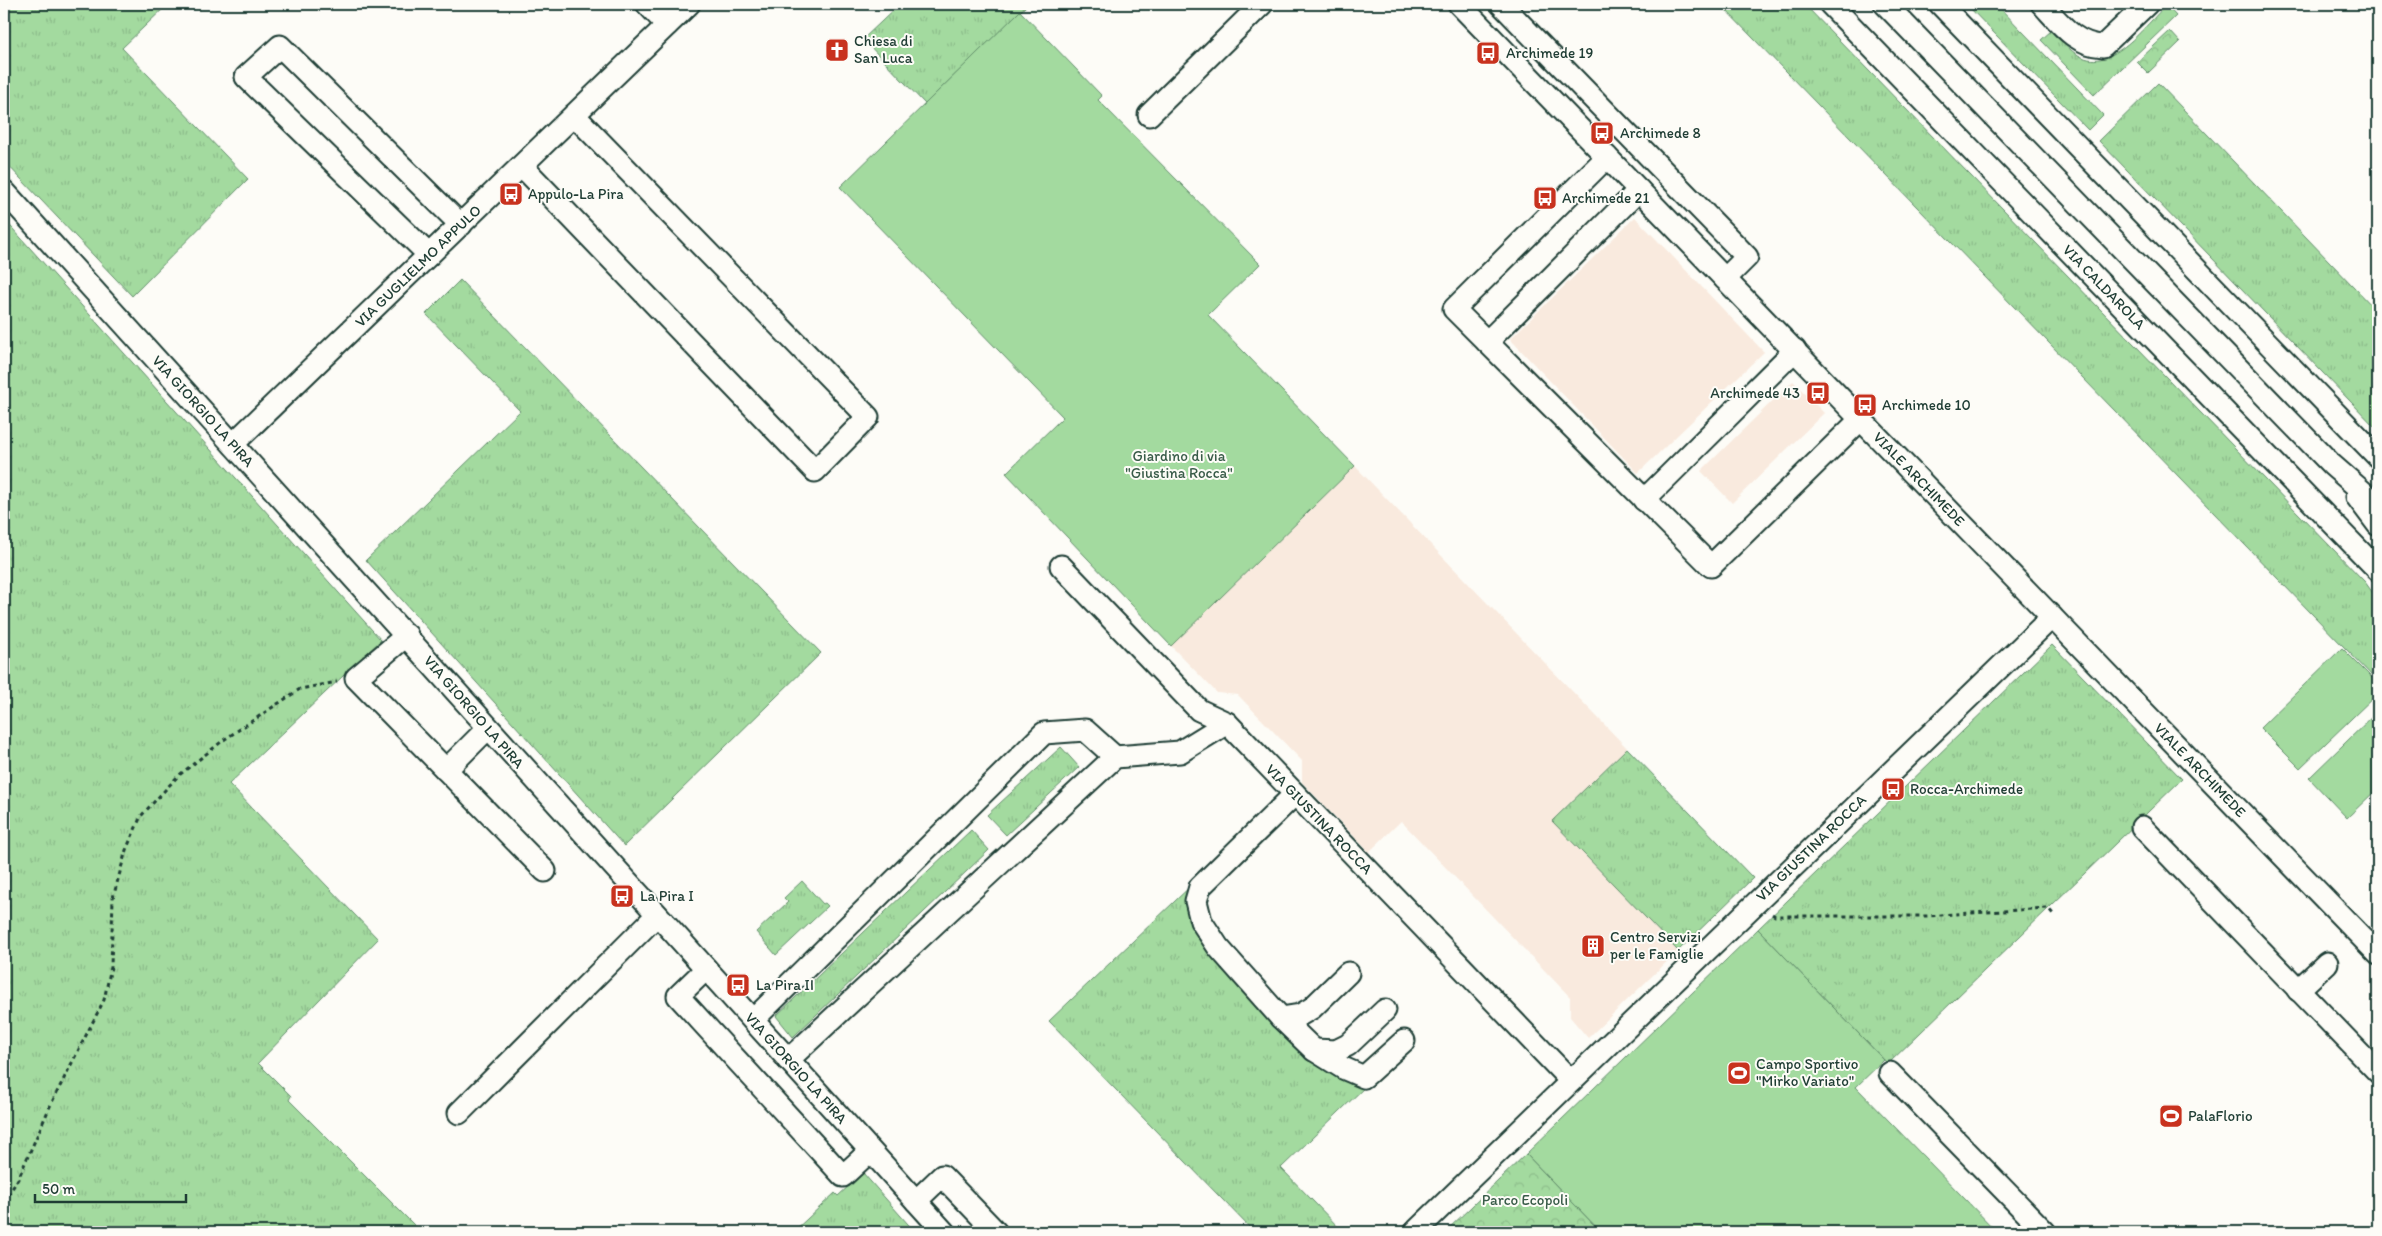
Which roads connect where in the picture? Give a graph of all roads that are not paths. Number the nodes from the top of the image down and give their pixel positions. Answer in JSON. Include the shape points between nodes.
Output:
{"nodes":[{"id":1,"x":647,"y":4,"type":"edge"},
{"id":2,"x":689,"y":4,"type":"edge"},
{"id":3,"x":1262,"y":4,"type":"edge"},
{"id":4,"x":1459,"y":4,"type":"edge"},
{"id":5,"x":1830,"y":4,"type":"edge"},
{"id":6,"x":1885,"y":4,"type":"edge"},
{"id":7,"x":1940,"y":4,"type":"edge"},
{"id":8,"x":2042,"y":4,"type":"edge"},
{"id":9,"x":2147,"y":4,"type":"edge"},
{"id":10,"x":1503,"y":5,"type":"edge"},
{"id":11,"x":667,"y":25,"type":"junction"},
{"id":12,"x":1484,"y":30,"type":"junction"},
{"id":13,"x":574,"y":115,"type":"junction"},
{"id":14,"x":1149,"y":115,"type":"dead end"},
{"id":15,"x":1607,"y":157,"type":"junction"},
{"id":16,"x":522,"y":166,"type":"junction"},
{"id":17,"x":1672,"y":180,"type":"junction"},
{"id":18,"x":4,"y":191,"type":"edge"},
{"id":19,"x":1645,"y":195,"type":"junction"},
{"id":20,"x":461,"y":224,"type":"junction"},
{"id":21,"x":429,"y":255,"type":"junction"},
{"id":22,"x":1725,"y":279,"type":"junction"},
{"id":23,"x":1487,"y":342,"type":"junction"},
{"id":24,"x":1795,"y":350,"type":"junction"},
{"id":25,"x":1861,"y":419,"type":"junction"},
{"id":26,"x":233,"y":444,"type":"junction"},
{"id":27,"x":2378,"y":457,"type":"edge"},
{"id":28,"x":2332,"y":465,"type":"junction"},
{"id":29,"x":1644,"y":500,"type":"junction"},
{"id":30,"x":2378,"y":505,"type":"edge"},
{"id":31,"x":2378,"y":525,"type":"edge"},
{"id":32,"x":1061,"y":566,"type":"dead end"},
{"id":33,"x":2378,"y":570,"type":"edge"},
{"id":34,"x":2052,"y":617,"type":"junction"},
{"id":35,"x":407,"y":635,"type":"junction"},
{"id":36,"x":1227,"y":723,"type":"junction"},
{"id":37,"x":488,"y":729,"type":"junction"},
{"id":38,"x":1115,"y":757,"type":"junction"},
{"id":39,"x":446,"y":770,"type":"junction"},
{"id":40,"x":1295,"y":794,"type":"junction"},
{"id":41,"x":2142,"y":827,"type":"dead end"},
{"id":42,"x":545,"y":871,"type":"dead end"},
{"id":43,"x":657,"y":915,"type":"junction"},
{"id":44,"x":2378,"y":954,"type":"edge"},
{"id":45,"x":2327,"y":963,"type":"dead end"},
{"id":46,"x":706,"y":969,"type":"junction"},
{"id":47,"x":1348,"y":973,"type":"dead end"},
{"id":48,"x":2298,"y":990,"type":"junction"},
{"id":49,"x":1385,"y":1010,"type":"dead end"},
{"id":50,"x":1281,"y":1018,"type":"junction"},
{"id":51,"x":752,"y":1020,"type":"junction"},
{"id":52,"x":1404,"y":1041,"type":"dead end"},
{"id":53,"x":1314,"y":1050,"type":"junction"},
{"id":54,"x":788,"y":1060,"type":"junction"},
{"id":55,"x":2378,"y":1072,"type":"edge"},
{"id":56,"x":1890,"y":1073,"type":"dead end"},
{"id":57,"x":1571,"y":1081,"type":"junction"},
{"id":58,"x":459,"y":1113,"type":"dead end"},
{"id":59,"x":870,"y":1151,"type":"junction"},
{"id":60,"x":916,"y":1202,"type":"junction"},
{"id":61,"x":944,"y":1232,"type":"edge"},
{"id":62,"x":996,"y":1232,"type":"edge"},
{"id":63,"x":1415,"y":1232,"type":"edge"},
{"id":64,"x":2045,"y":1232,"type":"edge"}],
"edges":[{"from":1,"to":11,"type":"street"},
{"from":2,"to":11,"type":"street","name":"VIA GUGLIELMO APPULO"},
{"from":3,"to":14,"type":"street"},
{"from":4,"to":12,"type":"street","name":"VIALE ARCHIMEDE"},
{"from":5,"to":33,"type":"street","name":"VIA CALDAROLA"},
{"from":6,"to":28,"type":"street"},
{"from":7,"to":27,"type":"street"},
{"from":8,"to":9,"type":"street","via":[[2077,40],[2091,46],[2103,46]]},
{"from":10,"to":12,"type":"street"},
{"from":10,"to":17,"type":"street"},
{"from":11,"to":13,"type":"street","name":"VIA GUGLIELMO APPULO"},
{"from":12,"to":15,"type":"street","name":"VIALE ARCHIMEDE"},
{"from":13,"to":16,"type":"street","name":"VIA GUGLIELMO APPULO"},
{"from":13,"to":16,"type":"street","via":[[868,416],[815,471]]},
{"from":15,"to":19,"type":"street","name":"VIALE ARCHIMEDE"},
{"from":15,"to":23,"type":"street","via":[[1454,309]]},
{"from":16,"to":20,"type":"street","name":"VIA GUGLIELMO APPULO"},
{"from":17,"to":19,"type":"street"},
{"from":17,"to":22,"type":"street","via":[[1747,257]]},
{"from":18,"to":26,"type":"street","name":"VIA GIORGIO LA PIRA"},
{"from":19,"to":22,"type":"street","name":"VIALE ARCHIMEDE"},
{"from":19,"to":23,"type":"street"},
{"from":20,"to":21,"type":"street","name":"VIA GUGLIELMO APPULO"},
{"from":20,"to":21,"type":"street","via":[[280,46],[246,77]]},
{"from":21,"to":26,"type":"street","name":"VIA GUGLIELMO APPULO"},
{"from":22,"to":24,"type":"street","name":"VIALE ARCHIMEDE"},
{"from":23,"to":29,"type":"street"},
{"from":24,"to":25,"type":"street","name":"VIALE ARCHIMEDE"},
{"from":24,"to":29,"type":"street"},
{"from":25,"to":29,"type":"street","via":[[1711,566]]},
{"from":25,"to":34,"type":"street","name":"VIALE ARCHIMEDE"},
{"from":26,"to":35,"type":"street","name":"VIA GIORGIO LA PIRA"},
{"from":28,"to":30,"type":"street"},
{"from":28,"to":31,"type":"street"},
{"from":32,"to":36,"type":"street","name":"VIA GIUSTINA ROCCA","via":[[1199,710]]},
{"from":34,"to":44,"type":"street","name":"VIALE ARCHIMEDE"},
{"from":34,"to":57,"type":"street","name":"VIA GIUSTINA ROCCA"},
{"from":35,"to":37,"type":"street","name":"VIA GIORGIO LA PIRA"},
{"from":35,"to":39,"type":"street","via":[[356,678]]},
{"from":36,"to":38,"type":"street","via":[[1180,752]]},
{"from":36,"to":40,"type":"street","name":"VIA GIUSTINA ROCCA"},
{"from":37,"to":39,"type":"street"},
{"from":37,"to":43,"type":"street","name":"VIA GIORGIO LA PIRA"},
{"from":38,"to":51,"type":"street","via":[[1085,730],[1044,733]]},
{"from":38,"to":54,"type":"street"},
{"from":39,"to":42,"type":"street"},
{"from":40,"to":50,"type":"street","via":[[1200,887],[1196,901],[1201,921],[1218,947]]},
{"from":40,"to":57,"type":"street","name":"VIA GIUSTINA ROCCA"},
{"from":41,"to":48,"type":"street"},
{"from":43,"to":46,"type":"street","name":"VIA GIORGIO LA PIRA"},
{"from":43,"to":58,"type":"street"},
{"from":45,"to":48,"type":"street"},
{"from":46,"to":51,"type":"street","name":"VIA GIORGIO LA PIRA"},
{"from":46,"to":59,"type":"street","via":[[678,996],[684,1004],[842,1176]]},
{"from":47,"to":50,"type":"street","via":[[1312,1008],[1300,1015]]},
{"from":48,"to":55,"type":"street"},
{"from":49,"to":53,"type":"street","via":[[1348,1046],[1336,1051]]},
{"from":50,"to":53,"type":"street"},
{"from":51,"to":54,"type":"street","name":"VIA GIORGIO LA PIRA"},
{"from":52,"to":53,"type":"street","via":[[1364,1077]]},
{"from":54,"to":59,"type":"street","name":"VIA GIORGIO LA PIRA"},
{"from":56,"to":64,"type":"street"},
{"from":57,"to":63,"type":"street","name":"VIA GIUSTINA ROCCA"},
{"from":59,"to":60,"type":"street","name":"VIA GIORGIO LA PIRA"},
{"from":60,"to":61,"type":"street","name":"VIA GIORGIO LA PIRA"},
{"from":60,"to":62,"type":"street","via":[[942,1176]]}]}
